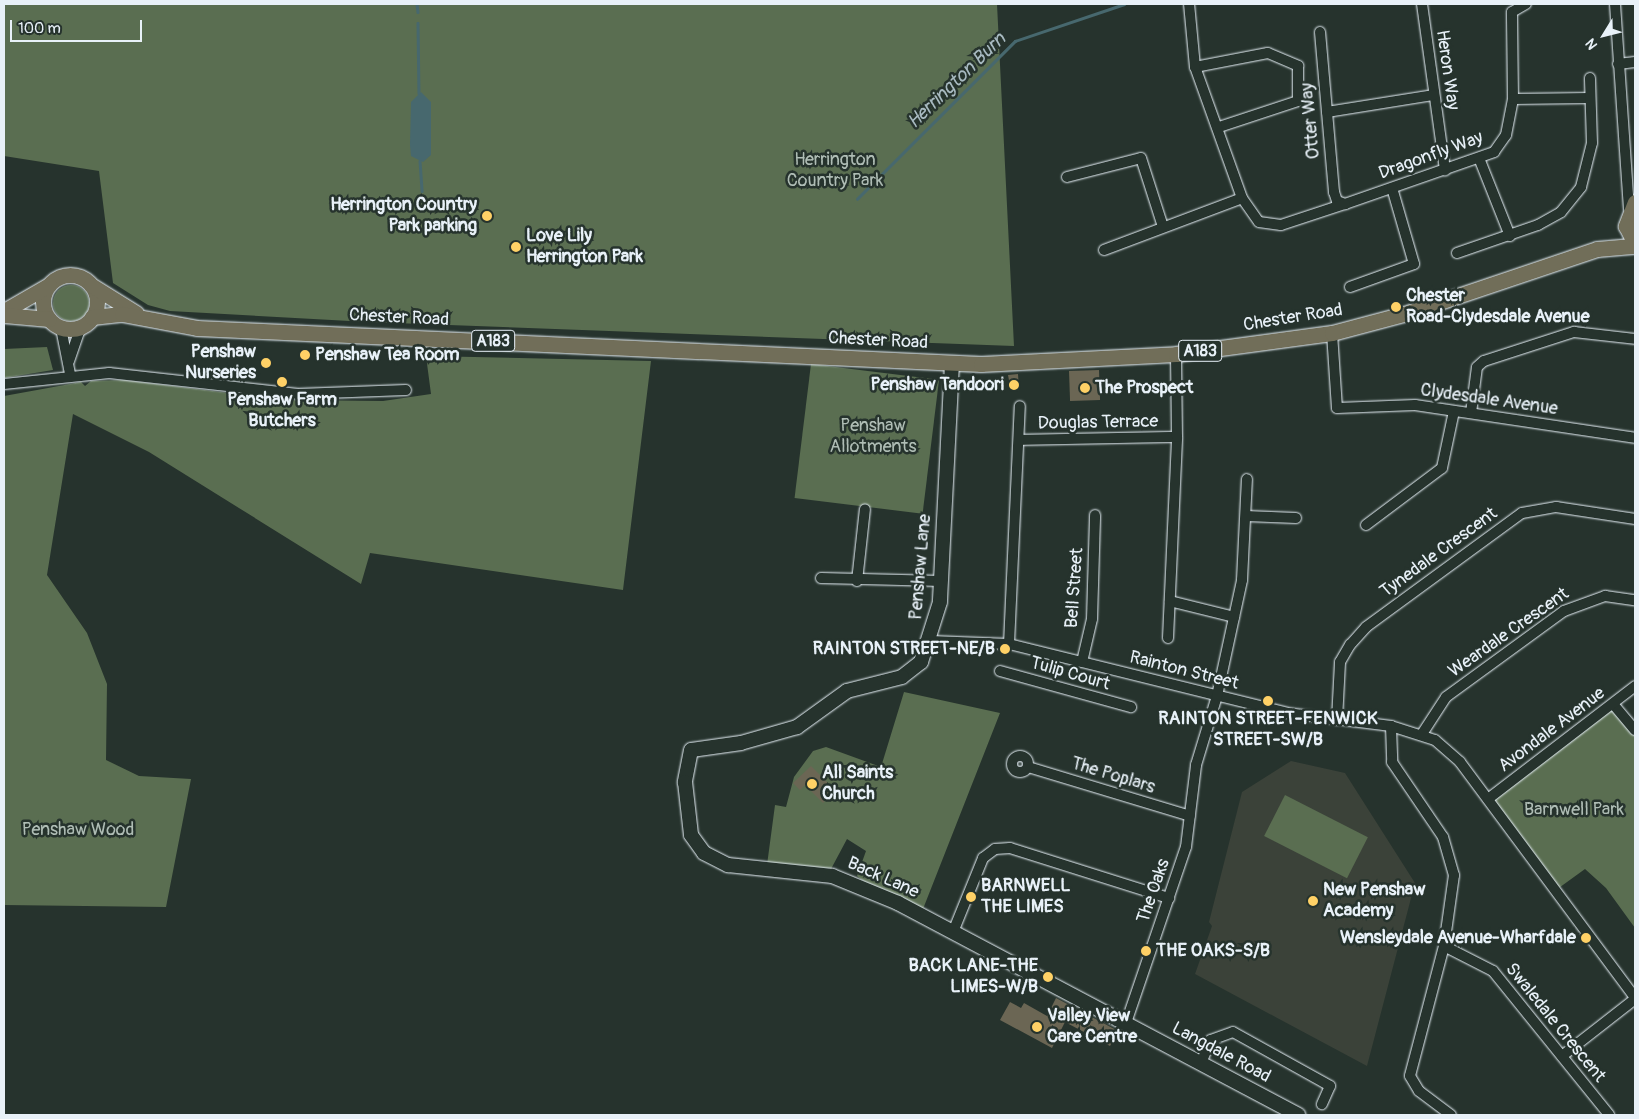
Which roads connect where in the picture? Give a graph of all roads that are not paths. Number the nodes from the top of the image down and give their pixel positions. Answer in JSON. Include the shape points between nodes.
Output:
{"nodes":[{"id":1,"x":1189,"y":4,"type":"edge"},
{"id":2,"x":1422,"y":4,"type":"edge"},
{"id":3,"x":1526,"y":4,"type":"edge"},
{"id":4,"x":1615,"y":4,"type":"edge"},
{"id":5,"x":1511,"y":8,"type":"edge"},
{"id":6,"x":1320,"y":32,"type":"dead end"},
{"id":7,"x":1635,"y":62,"type":"edge"},
{"id":8,"x":1618,"y":64,"type":"junction"},
{"id":9,"x":1195,"y":66,"type":"junction"},
{"id":10,"x":1590,"y":78,"type":"dead end"},
{"id":11,"x":1433,"y":95,"type":"junction"},
{"id":12,"x":1589,"y":98,"type":"junction"},
{"id":13,"x":1514,"y":99,"type":"junction"},
{"id":14,"x":1327,"y":112,"type":"junction"},
{"id":15,"x":1219,"y":127,"type":"junction"},
{"id":16,"x":1625,"y":147,"type":"junction"},
{"id":17,"x":1479,"y":158,"type":"junction"},
{"id":18,"x":1635,"y":165,"type":"edge"},
{"id":19,"x":1445,"y":170,"type":"junction"},
{"id":20,"x":1067,"y":176,"type":"dead end"},
{"id":21,"x":1392,"y":188,"type":"junction"},
{"id":22,"x":1242,"y":198,"type":"junction"},
{"id":23,"x":1343,"y":204,"type":"junction"},
{"id":24,"x":1632,"y":205,"type":"edge"},
{"id":25,"x":1626,"y":226,"type":"junction"},
{"id":26,"x":1163,"y":228,"type":"junction"},
{"id":27,"x":1510,"y":236,"type":"junction"},
{"id":28,"x":1635,"y":245,"type":"edge"},
{"id":29,"x":1597,"y":249,"type":"junction"},
{"id":30,"x":1104,"y":250,"type":"dead end"},
{"id":31,"x":1457,"y":253,"type":"dead end"},
{"id":32,"x":49,"y":285,"type":"junction"},
{"id":33,"x":91,"y":285,"type":"junction"},
{"id":34,"x":1350,"y":287,"type":"dead end"},
{"id":35,"x":4,"y":310,"type":"edge"},
{"id":36,"x":4,"y":315,"type":"edge"},
{"id":37,"x":145,"y":317,"type":"junction"},
{"id":38,"x":87,"y":322,"type":"junction"},
{"id":39,"x":55,"y":323,"type":"junction"},
{"id":40,"x":1332,"y":333,"type":"junction"},
{"id":41,"x":1635,"y":339,"type":"edge"},
{"id":42,"x":1176,"y":354,"type":"junction"},
{"id":43,"x":69,"y":361,"type":"junction"},
{"id":44,"x":952,"y":363,"type":"junction"},
{"id":45,"x":70,"y":374,"type":"junction"},
{"id":46,"x":4,"y":384,"type":"edge"},
{"id":47,"x":406,"y":390,"type":"dead end"},
{"id":48,"x":1020,"y":406,"type":"dead end"},
{"id":49,"x":1454,"y":411,"type":"junction"},
{"id":50,"x":1471,"y":413,"type":"junction"},
{"id":51,"x":1177,"y":437,"type":"junction"},
{"id":52,"x":1635,"y":438,"type":"edge"},
{"id":53,"x":1019,"y":440,"type":"junction"},
{"id":54,"x":1248,"y":479,"type":"dead end"},
{"id":55,"x":865,"y":509,"type":"dead end"},
{"id":56,"x":1095,"y":515,"type":"dead end"},
{"id":57,"x":1246,"y":516,"type":"junction"},
{"id":58,"x":1296,"y":518,"type":"dead end"},
{"id":59,"x":1635,"y":519,"type":"edge"},
{"id":60,"x":1366,"y":525,"type":"dead end"},
{"id":61,"x":821,"y":578,"type":"dead end"},
{"id":62,"x":857,"y":581,"type":"junction"},
{"id":63,"x":942,"y":581,"type":"junction"},
{"id":64,"x":1635,"y":600,"type":"edge"},
{"id":65,"x":1170,"y":601,"type":"junction"},
{"id":66,"x":1234,"y":617,"type":"junction"},
{"id":67,"x":1168,"y":638,"type":"dead end"},
{"id":68,"x":931,"y":640,"type":"junction"},
{"id":69,"x":1010,"y":644,"type":"junction"},
{"id":70,"x":1077,"y":661,"type":"junction"},
{"id":71,"x":1000,"y":671,"type":"dead end"},
{"id":72,"x":1635,"y":686,"type":"edge"},
{"id":73,"x":1218,"y":696,"type":"junction"},
{"id":74,"x":1613,"y":704,"type":"junction"},
{"id":75,"x":1131,"y":708,"type":"dead end"},
{"id":76,"x":1337,"y":720,"type":"junction"},
{"id":77,"x":1391,"y":726,"type":"junction"},
{"id":78,"x":1635,"y":730,"type":"edge"},
{"id":79,"x":1422,"y":734,"type":"junction"},
{"id":80,"x":688,"y":757,"type":"joint"},
{"id":81,"x":1028,"y":767,"type":"dead end"},
{"id":82,"x":1488,"y":799,"type":"junction"},
{"id":83,"x":1190,"y":816,"type":"junction"},
{"id":84,"x":1168,"y":898,"type":"junction"},
{"id":85,"x":953,"y":932,"type":"junction"},
{"id":86,"x":1444,"y":946,"type":"junction"},
{"id":87,"x":1635,"y":998,"type":"edge"},
{"id":88,"x":1126,"y":1023,"type":"junction"},
{"id":89,"x":1562,"y":1056,"type":"junction"},
{"id":90,"x":1201,"y":1063,"type":"junction"},
{"id":91,"x":1322,"y":1104,"type":"dead end"},
{"id":92,"x":1298,"y":1115,"type":"edge"},
{"id":93,"x":1451,"y":1115,"type":"edge"},
{"id":94,"x":1609,"y":1115,"type":"edge"}],
"edges":[{"from":1,"to":9,"type":"street","name":"Dragonfly Way"},
{"from":2,"to":11,"type":"street","name":"Heron Way"},
{"from":3,"to":5,"type":"street","name":"Dragonfly Way"},
{"from":4,"to":8,"type":"street"},
{"from":5,"to":13,"type":"street","name":"Dragonfly Way"},
{"from":6,"to":14,"type":"street","name":"Otter Way"},
{"from":7,"to":8,"type":"street"},
{"from":8,"to":16,"type":"street"},
{"from":9,"to":15,"type":"street","name":"Dragonfly Way"},
{"from":9,"to":15,"type":"street","via":[[1268,53],[1298,66],[1298,101]]},
{"from":10,"to":12,"type":"street"},
{"from":11,"to":14,"type":"street"},
{"from":11,"to":19,"type":"street","name":"Heron Way"},
{"from":12,"to":13,"type":"street"},
{"from":12,"to":27,"type":"street","via":[[1592,143],[1581,188],[1561,212]]},
{"from":13,"to":17,"type":"street","name":"Dragonfly Way","via":[[1506,135],[1494,152]]},
{"from":14,"to":23,"type":"street","name":"Otter Way","via":[[1334,192]]},
{"from":15,"to":22,"type":"street","name":"Dragonfly Way"},
{"from":16,"to":18,"type":"street"},
{"from":16,"to":24,"type":"street"},
{"from":17,"to":19,"type":"street","name":"Dragonfly Way"},
{"from":17,"to":27,"type":"street"},
{"from":19,"to":21,"type":"street","name":"Dragonfly Way"},
{"from":20,"to":26,"type":"street","via":[[1140,158]]},
{"from":21,"to":23,"type":"street","name":"Dragonfly Way"},
{"from":21,"to":34,"type":"street","via":[[1414,264]]},
{"from":22,"to":23,"type":"street","name":"Dragonfly Way","via":[[1260,222],[1281,225]]},
{"from":22,"to":26,"type":"street"},
{"from":24,"to":25,"type":"main road"},
{"from":25,"to":28,"type":"main road"},
{"from":25,"to":29,"type":"main road","number":"A183"},
{"from":26,"to":30,"type":"street"},
{"from":27,"to":31,"type":"street"},
{"from":28,"to":29,"type":"main road","number":"A183"},
{"from":29,"to":40,"type":"main road","name":"Chester Road","number":"A183","via":[[1404,314]]},
{"from":32,"to":33,"type":"main road","via":[[72,275]]},
{"from":32,"to":35,"type":"main road"},
{"from":32,"to":39,"type":"main road","via":[[43,305]]},
{"from":33,"to":37,"type":"main road","name":"Chester Road","number":"A183"},
{"from":33,"to":38,"type":"main road","via":[[96,303]]},
{"from":36,"to":39,"type":"main road"},
{"from":37,"to":38,"type":"main road","name":"Chester Road","number":"A183"},
{"from":37,"to":44,"type":"main road","name":"Chester Road","number":"A183","via":[[197,328]]},
{"from":38,"to":39,"type":"main road"},
{"from":38,"to":43,"type":"street"},
{"from":39,"to":43,"type":"street"},
{"from":40,"to":42,"type":"main road","name":"Chester Road","number":"A183"},
{"from":40,"to":49,"type":"street","name":"Clydesdale Avenue","via":[[1337,408],[1415,405]]},
{"from":41,"to":50,"type":"street","via":[[1574,332],[1484,360],[1477,367]]},
{"from":42,"to":44,"type":"main road","name":"Chester Road","number":"A183"},
{"from":42,"to":51,"type":"street"},
{"from":43,"to":45,"type":"street"},
{"from":44,"to":63,"type":"street","name":"Penshaw Lane"},
{"from":45,"to":46,"type":"street"},
{"from":45,"to":47,"type":"street","via":[[136,373],[329,396]]},
{"from":48,"to":53,"type":"street"},
{"from":49,"to":50,"type":"street","name":"Clydesdale Avenue"},
{"from":49,"to":60,"type":"street","via":[[1442,468]]},
{"from":50,"to":52,"type":"street","name":"Clydesdale Avenue"},
{"from":51,"to":53,"type":"street","name":"Douglas Terrace"},
{"from":51,"to":65,"type":"street"},
{"from":53,"to":69,"type":"street"},
{"from":54,"to":57,"type":"street","name":"The Oaks"},
{"from":55,"to":62,"type":"street"},
{"from":56,"to":70,"type":"street","name":"Bell Street","via":[[1092,620]]},
{"from":57,"to":58,"type":"street"},
{"from":57,"to":66,"type":"street","name":"The Oaks","via":[[1242,580]]},
{"from":59,"to":76,"type":"street","name":"Tynedale Crescent","via":[[1556,507],[1522,513],[1366,628],[1350,645],[1340,662]]},
{"from":61,"to":62,"type":"street"},
{"from":62,"to":63,"type":"street"},
{"from":63,"to":68,"type":"street","name":"Penshaw Lane"},
{"from":64,"to":79,"type":"street","name":"Weardale Crescent","via":[[1605,596],[1564,611],[1446,697]]},
{"from":65,"to":66,"type":"street"},
{"from":65,"to":67,"type":"street"},
{"from":66,"to":73,"type":"street","name":"The Oaks"},
{"from":68,"to":69,"type":"street","name":"Rainton Street"},
{"from":68,"to":80,"type":"street","name":"Penshaw Lane","via":[[911,672],[857,686],[797,727],[741,743],[696,748]]},
{"from":69,"to":70,"type":"street","name":"Rainton Street"},
{"from":70,"to":73,"type":"street","name":"Rainton Street"},
{"from":71,"to":75,"type":"street","name":"Tulip Court"},
{"from":72,"to":74,"type":"street","name":"Avondale Avenue"},
{"from":73,"to":76,"type":"street","name":"Rainton Street","via":[[1287,713]]},
{"from":73,"to":83,"type":"street","name":"The Oaks","via":[[1196,765]]},
{"from":74,"to":78,"type":"street"},
{"from":74,"to":82,"type":"street","name":"Avondale Avenue"},
{"from":76,"to":77,"type":"street","name":"Rainton Street"},
{"from":77,"to":79,"type":"street","name":"Rainton Street"},
{"from":77,"to":86,"type":"street","via":[[1392,762],[1449,852],[1454,897]]},
{"from":79,"to":82,"type":"street","name":"Rainton Street","via":[[1448,749]]},
{"from":80,"to":85,"type":"street","name":"Back Lane","via":[[688,820],[691,835],[704,853],[744,869],[832,876]]},
{"from":81,"to":83,"type":"street","name":"The Poplars"},
{"from":82,"to":87,"type":"street","name":"Rainton Street"},
{"from":83,"to":84,"type":"street","name":"The Oaks","via":[[1186,847]]},
{"from":84,"to":85,"type":"street","via":[[1010,848],[995,849],[983,858]]},
{"from":84,"to":88,"type":"street","name":"The Oaks"},
{"from":85,"to":88,"type":"street","name":"Back Lane"},
{"from":86,"to":89,"type":"street","name":"Swaledale Crescent","via":[[1493,971]]},
{"from":86,"to":93,"type":"street","via":[[1410,1076],[1419,1091]]},
{"from":87,"to":89,"type":"street"},
{"from":88,"to":90,"type":"street","name":"Langdale Road"},
{"from":89,"to":94,"type":"street","name":"Swaledale Crescent"},
{"from":90,"to":91,"type":"street","via":[[1211,1040],[1221,1032],[1233,1032],[1330,1086]]},
{"from":90,"to":92,"type":"street","name":"Langdale Road"}]}
